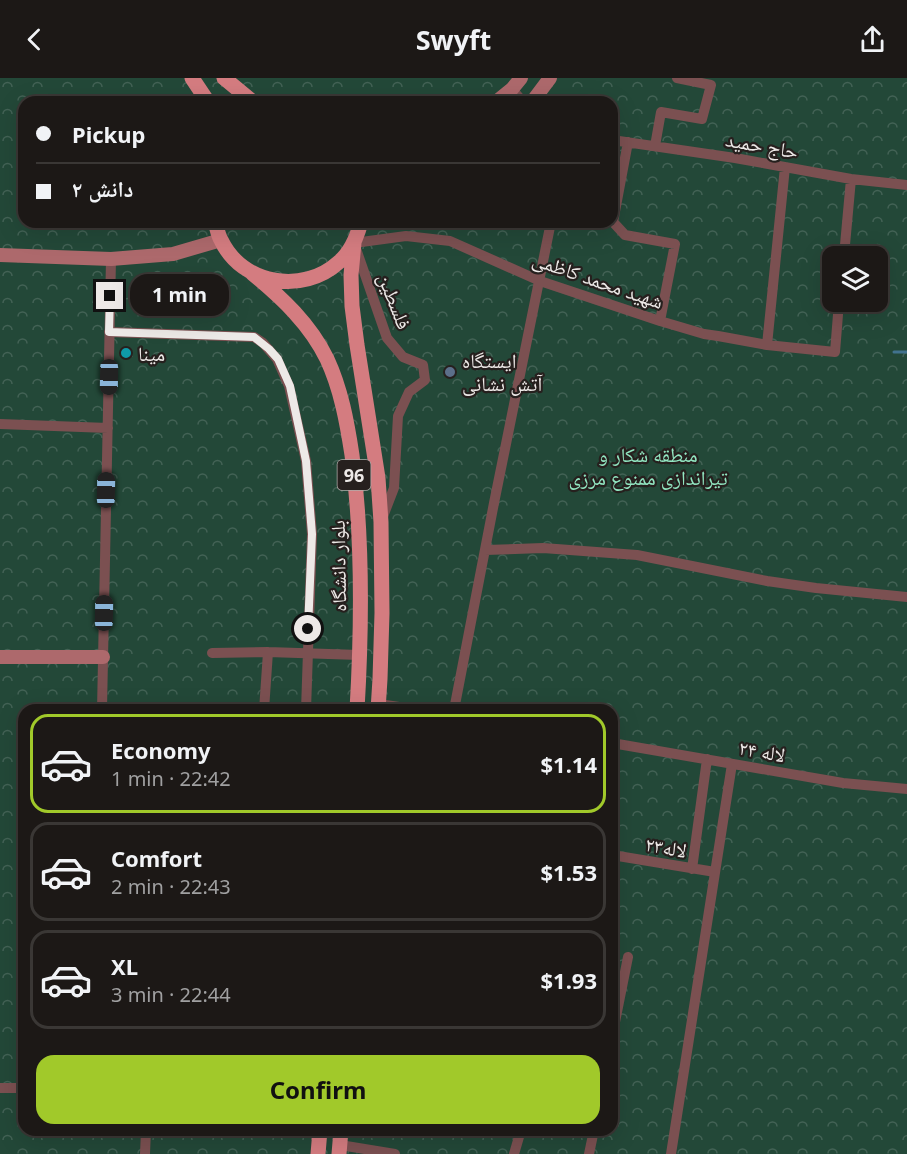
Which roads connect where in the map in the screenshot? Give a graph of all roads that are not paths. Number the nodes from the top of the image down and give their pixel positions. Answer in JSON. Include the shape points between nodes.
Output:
{"nodes":[{"id":1,"x":192,"y":78,"type":"edge"},
{"id":2,"x":224,"y":78,"type":"edge"},
{"id":3,"x":521,"y":78,"type":"edge"},
{"id":4,"x":550,"y":78,"type":"edge"},
{"id":5,"x":677,"y":78,"type":"edge"},
{"id":6,"x":512,"y":89,"type":"junction"},
{"id":7,"x":203,"y":96,"type":"edge"},
{"id":8,"x":246,"y":96,"type":"edge"},
{"id":9,"x":503,"y":96,"type":"edge"},
{"id":10,"x":518,"y":96,"type":"edge"},
{"id":11,"x":536,"y":96,"type":"edge"},
{"id":12,"x":618,"y":141,"type":"edge"},
{"id":13,"x":628,"y":142,"type":"junction"},
{"id":14,"x":655,"y":146,"type":"junction"},
{"id":15,"x":785,"y":167,"type":"junction"},
{"id":16,"x":851,"y":178,"type":"junction"},
{"id":17,"x":907,"y":185,"type":"edge"},
{"id":18,"x":618,"y":195,"type":"edge"},
{"id":19,"x":618,"y":227,"type":"edge"},
{"id":20,"x":217,"y":228,"type":"edge"},
{"id":21,"x":360,"y":228,"type":"edge"},
{"id":22,"x":550,"y":228,"type":"edge"},
{"id":23,"x":221,"y":240,"type":"junction"},
{"id":24,"x":354,"y":243,"type":"junction"},
{"id":25,"x":844,"y":246,"type":"edge"},
{"id":26,"x":0,"y":255,"type":"edge"},
{"id":27,"x":111,"y":259,"type":"junction"},
{"id":28,"x":253,"y":274,"type":"junction"},
{"id":29,"x":540,"y":280,"type":"junction"},
{"id":30,"x":838,"y":312,"type":"edge"},
{"id":31,"x":660,"y":321,"type":"junction"},
{"id":32,"x":109,"y":332,"type":"junction"},
{"id":33,"x":767,"y":345,"type":"junction"},
{"id":34,"x":0,"y":424,"type":"edge"},
{"id":35,"x":108,"y":428,"type":"junction"},
{"id":36,"x":381,"y":522,"type":"junction"},
{"id":37,"x":485,"y":550,"type":"junction"},
{"id":38,"x":907,"y":597,"type":"edge"},
{"id":39,"x":268,"y":652,"type":"junction"},
{"id":40,"x":212,"y":653,"type":"dead end"},
{"id":41,"x":307,"y":653,"type":"junction"},
{"id":42,"x":359,"y":655,"type":"junction"},
{"id":43,"x":0,"y":657,"type":"edge"},
{"id":44,"x":103,"y":657,"type":"junction"},
{"id":45,"x":102,"y":704,"type":"edge"},
{"id":46,"x":264,"y":704,"type":"edge"},
{"id":47,"x":306,"y":704,"type":"edge"},
{"id":48,"x":357,"y":704,"type":"edge"},
{"id":49,"x":378,"y":704,"type":"edge"},
{"id":50,"x":455,"y":704,"type":"edge"},
{"id":51,"x":618,"y":744,"type":"edge"},
{"id":52,"x":707,"y":759,"type":"junction"},
{"id":53,"x":732,"y":764,"type":"junction"},
{"id":54,"x":907,"y":789,"type":"edge"},
{"id":55,"x":618,"y":857,"type":"edge"},
{"id":56,"x":692,"y":869,"type":"junction"},
{"id":57,"x":715,"y":872,"type":"junction"},
{"id":58,"x":628,"y":957,"type":"dead end"},
{"id":59,"x":618,"y":1007,"type":"edge"},
{"id":60,"x":0,"y":1088,"type":"edge"},
{"id":61,"x":18,"y":1088,"type":"edge"},
{"id":62,"x":146,"y":1136,"type":"edge"},
{"id":63,"x":320,"y":1136,"type":"edge"},
{"id":64,"x":518,"y":1136,"type":"edge"},
{"id":65,"x":593,"y":1136,"type":"edge"},
{"id":66,"x":340,"y":1143,"type":"edge"},
{"id":67,"x":145,"y":1154,"type":"edge"},
{"id":68,"x":318,"y":1154,"type":"edge"},
{"id":69,"x":395,"y":1154,"type":"edge"},
{"id":70,"x":514,"y":1154,"type":"edge"},
{"id":71,"x":589,"y":1154,"type":"edge"},
{"id":72,"x":671,"y":1154,"type":"edge"}],
"edges":[{"from":1,"to":7,"type":"main road"},
{"from":2,"to":8,"type":"main road"},
{"from":3,"to":6,"type":"street"},
{"from":4,"to":11,"type":"street"},
{"from":5,"to":14,"type":"street","via":[[711,85],[702,120],[661,112]]},
{"from":6,"to":9,"type":"street"},
{"from":6,"to":10,"type":"street"},
{"from":12,"to":13,"type":"street","name":"حاج حمید"},
{"from":13,"to":14,"type":"street","name":"حاج حمید"},
{"from":13,"to":18,"type":"street"},
{"from":14,"to":15,"type":"street","name":"حاج حمید"},
{"from":15,"to":16,"type":"street","name":"حاج حمید"},
{"from":15,"to":33,"type":"street"},
{"from":16,"to":17,"type":"street","name":"حاج حمید"},
{"from":16,"to":25,"type":"street"},
{"from":19,"to":31,"type":"street","via":[[625,235],[675,244]]},
{"from":20,"to":23,"type":"main road","number":"96"},
{"from":21,"to":24,"type":"main road","number":"96"},
{"from":22,"to":29,"type":"street"},
{"from":23,"to":27,"type":"street","via":[[173,254]]},
{"from":23,"to":28,"type":"main road","number":"96","via":[[234,259]]},
{"from":24,"to":28,"type":"main road","number":"96","via":[[340,262],[321,275],[298,282],[275,281]]},
{"from":24,"to":29,"type":"street","name":"شهید محمد کاظمی","via":[[406,236],[450,241]]},
{"from":24,"to":36,"type":"main road","number":"96","via":[[352,306],[378,477]]},
{"from":24,"to":36,"type":"street","name":"فلسطین","via":[[387,338],[403,357],[423,364],[425,380],[409,392],[398,416],[394,489]]},
{"from":26,"to":27,"type":"street"},
{"from":27,"to":32,"type":"street"},
{"from":28,"to":42,"type":"main road","name":"بلوار دانشگاه","number":"96","via":[[278,294],[308,328],[337,384],[347,420],[359,523]]},
{"from":29,"to":31,"type":"street","name":"شهید محمد کاظمی"},
{"from":29,"to":37,"type":"street"},
{"from":30,"to":33,"type":"street","name":"شهید محمد کاظمی","via":[[835,352]]},
{"from":31,"to":33,"type":"street","name":"شهید محمد کاظمی","via":[[704,334]]},
{"from":32,"to":35,"type":"street"},
{"from":32,"to":41,"type":"street","via":[[254,337],[278,359],[290,386],[306,461],[312,534]]},
{"from":34,"to":35,"type":"street"},
{"from":35,"to":44,"type":"street"},
{"from":36,"to":49,"type":"main road","number":"96"},
{"from":37,"to":38,"type":"street","via":[[637,555],[767,581]]},
{"from":37,"to":50,"type":"street"},
{"from":39,"to":40,"type":"street"},
{"from":39,"to":41,"type":"street"},
{"from":39,"to":46,"type":"street"},
{"from":41,"to":42,"type":"street"},
{"from":41,"to":47,"type":"street"},
{"from":42,"to":48,"type":"main road","name":"بلوار دانشگاه","number":"96"},
{"from":43,"to":44,"type":"street"},
{"from":44,"to":45,"type":"street"},
{"from":51,"to":52,"type":"street","name":"لاله ۲۴"},
{"from":52,"to":53,"type":"street","name":"لاله ۲۴"},
{"from":52,"to":56,"type":"street"},
{"from":53,"to":54,"type":"street","name":"لاله ۲۴","via":[[843,783]]},
{"from":53,"to":57,"type":"street"},
{"from":55,"to":56,"type":"street","name":"لاله۲۳"},
{"from":56,"to":57,"type":"street","name":"لاله۲۳"},
{"from":57,"to":72,"type":"street"},
{"from":58,"to":59,"type":"street"},
{"from":60,"to":61,"type":"street"},
{"from":62,"to":67,"type":"street"},
{"from":63,"to":68,"type":"main road"},
{"from":64,"to":70,"type":"street"},
{"from":65,"to":71,"type":"street"},
{"from":66,"to":69,"type":"street"}]}
